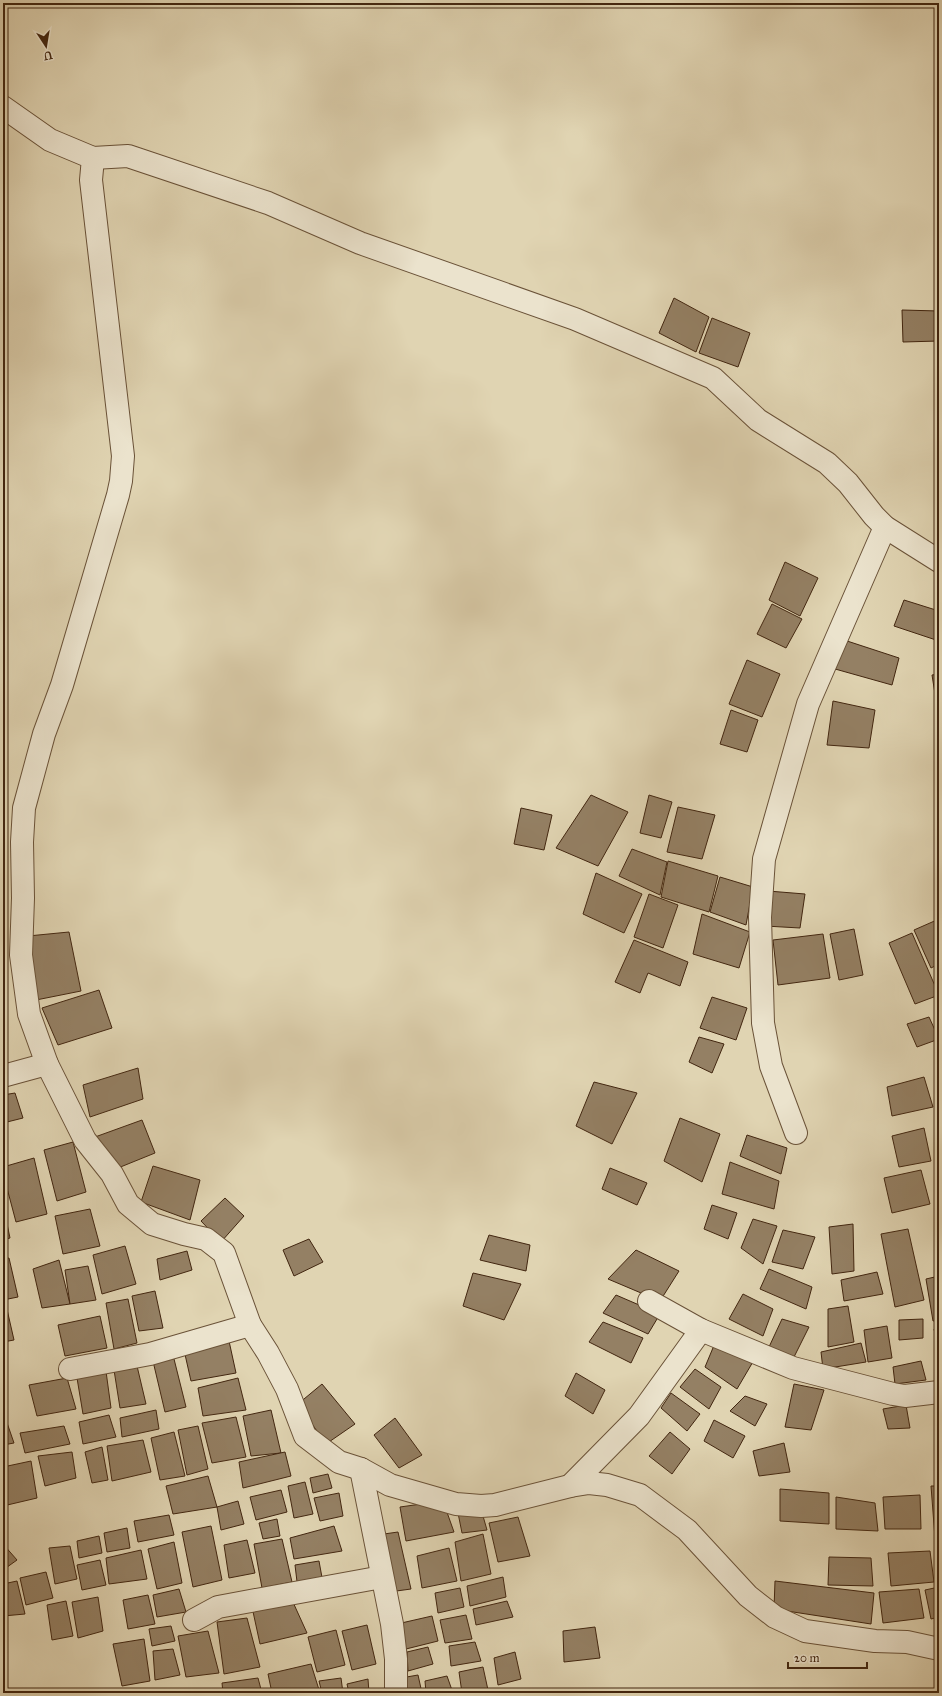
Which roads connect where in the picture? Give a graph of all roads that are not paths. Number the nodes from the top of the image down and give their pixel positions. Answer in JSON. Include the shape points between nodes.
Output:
{"nodes":[{"id":1,"x":3,"y":107,"type":"edge"},
{"id":2,"x":93,"y":158,"type":"junction"},
{"id":3,"x":885,"y":527,"type":"junction"},
{"id":4,"x":939,"y":561,"type":"edge"},
{"id":5,"x":47,"y":1064,"type":"junction"},
{"id":6,"x":3,"y":1076,"type":"edge"},
{"id":7,"x":796,"y":1133,"type":"dead end"},
{"id":8,"x":649,"y":1301,"type":"dead end"},
{"id":9,"x":250,"y":1325,"type":"junction"},
{"id":10,"x":701,"y":1330,"type":"junction"},
{"id":11,"x":70,"y":1369,"type":"dead end"},
{"id":12,"x":939,"y":1392,"type":"edge"},
{"id":13,"x":362,"y":1469,"type":"junction"},
{"id":14,"x":570,"y":1486,"type":"junction"},
{"id":15,"x":382,"y":1577,"type":"junction"},
{"id":16,"x":194,"y":1620,"type":"dead end"},
{"id":17,"x":939,"y":1649,"type":"edge"},
{"id":18,"x":396,"y":1693,"type":"edge"}],
"edges":[{"from":1,"to":2,"type":"street","via":[[50,140]]},
{"from":2,"to":3,"type":"street","via":[[128,156],[268,203],[360,243],[575,318],[713,378],[758,420],[827,463],[848,483]]},
{"from":2,"to":5,"type":"street","via":[[90,180],[123,456],[122,481],[62,685],[44,734],[24,808],[21,955],[29,1014]]},
{"from":3,"to":4,"type":"street"},
{"from":3,"to":7,"type":"street","via":[[808,704],[764,859],[760,917],[763,1023],[771,1066]]},
{"from":5,"to":6,"type":"street"},
{"from":5,"to":9,"type":"street","via":[[85,1140],[112,1174],[128,1204],[152,1224],[206,1239],[224,1253]]},
{"from":8,"to":10,"type":"street"},
{"from":9,"to":11,"type":"street","via":[[150,1354]]},
{"from":9,"to":13,"type":"street","via":[[287,1389],[305,1436],[339,1462]]},
{"from":10,"to":12,"type":"street","via":[[793,1368],[881,1391],[906,1396]]},
{"from":10,"to":14,"type":"street","via":[[639,1416]]},
{"from":13,"to":14,"type":"street","via":[[390,1485],[456,1504],[495,1505]]},
{"from":13,"to":15,"type":"street"},
{"from":14,"to":17,"type":"street","via":[[589,1483],[607,1485],[640,1495],[687,1530],[748,1596],[775,1617],[805,1631],[875,1641],[907,1642]]},
{"from":15,"to":16,"type":"street","via":[[218,1607]]},
{"from":15,"to":18,"type":"street","via":[[392,1624]]}]}
